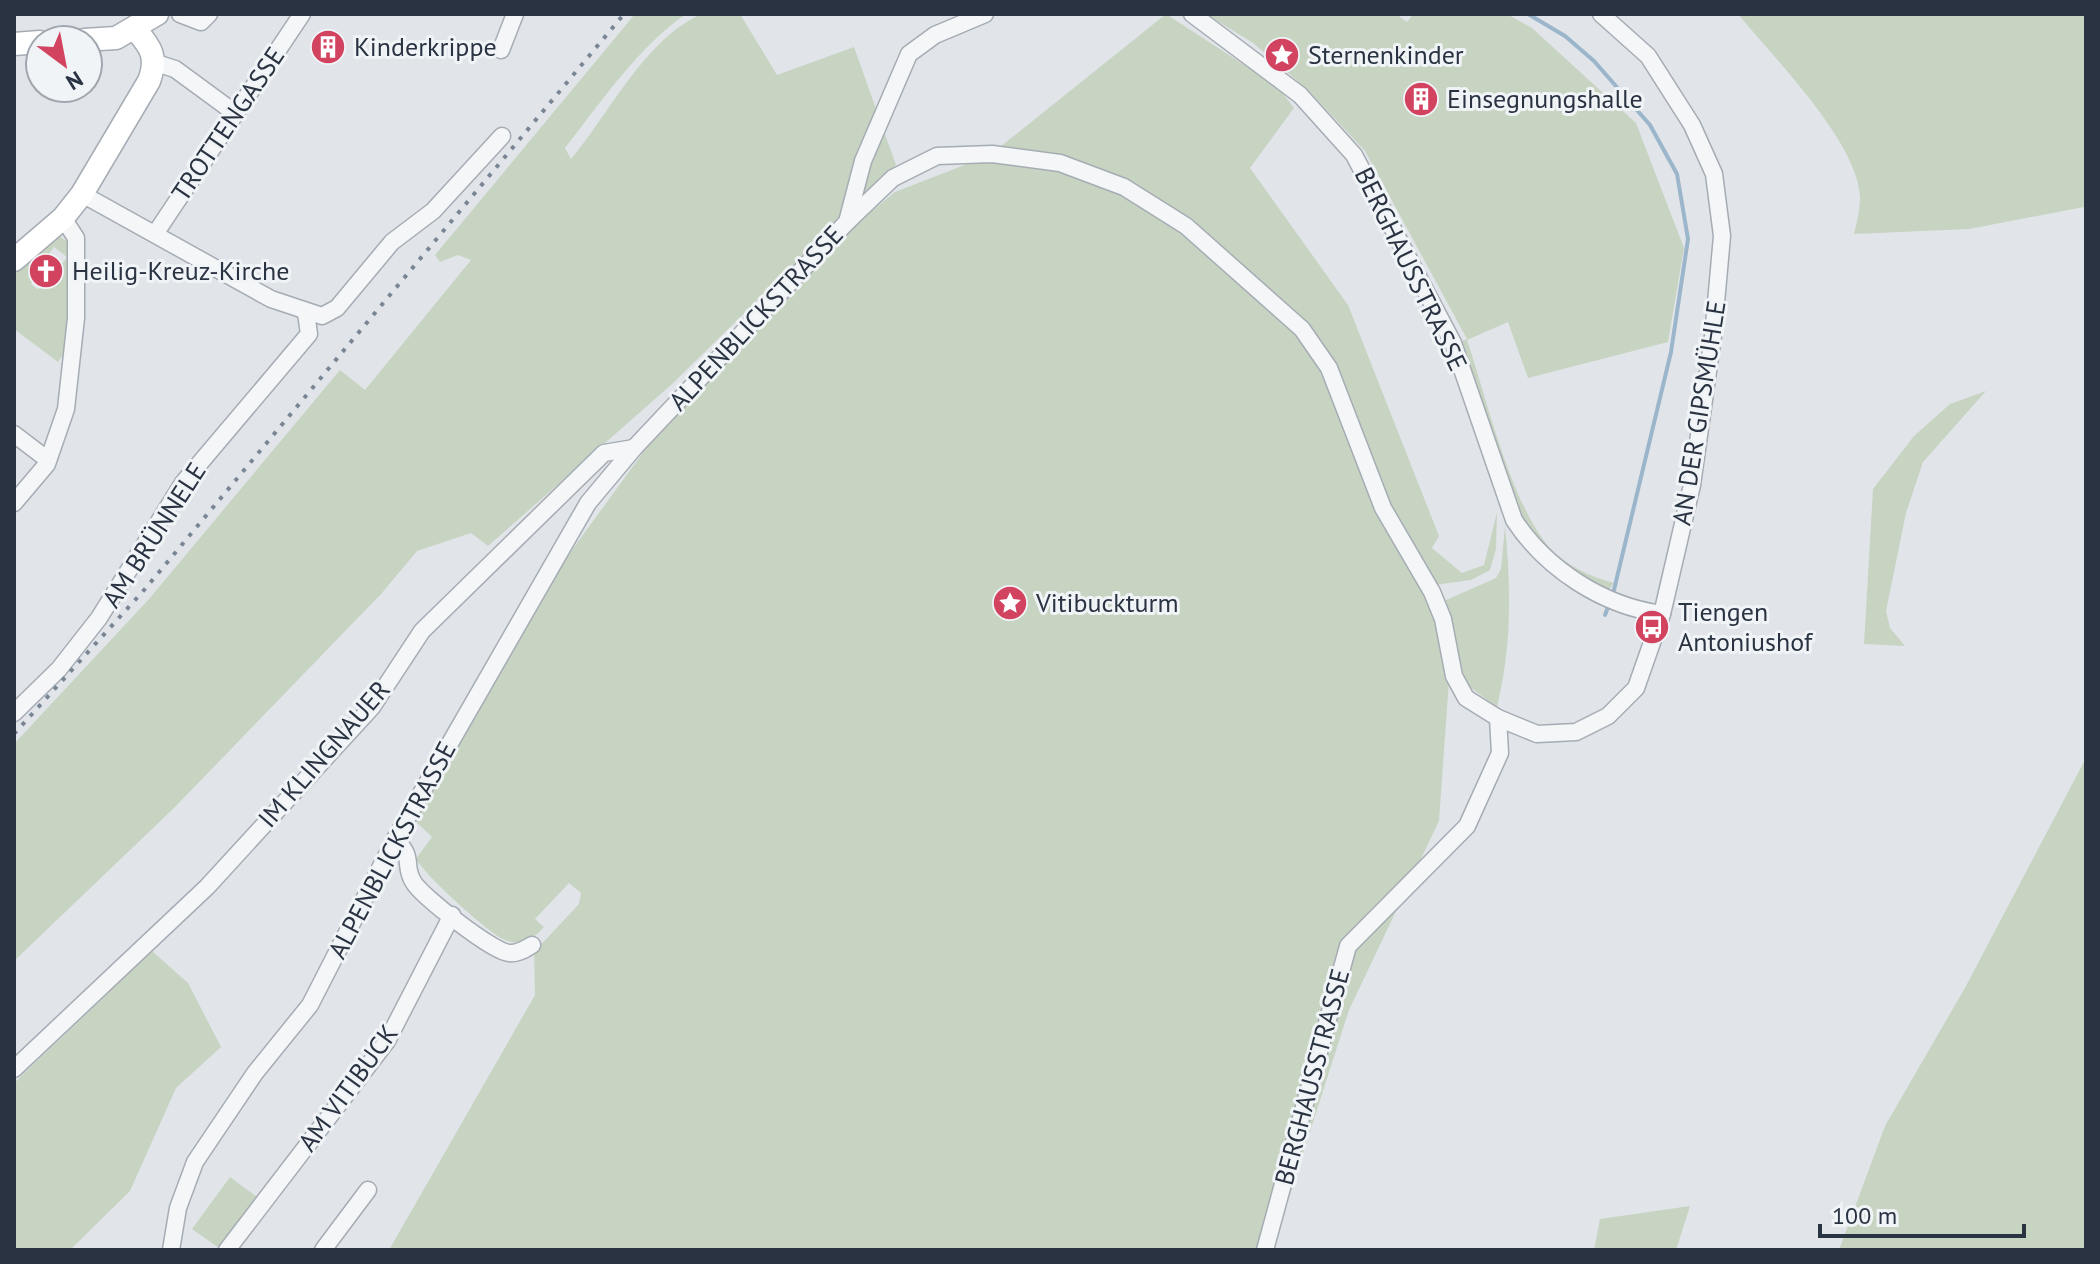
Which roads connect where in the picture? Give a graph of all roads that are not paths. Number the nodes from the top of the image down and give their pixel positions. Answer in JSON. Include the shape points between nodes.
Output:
{"nodes":[{"id":1,"x":157,"y":14,"type":"edge"},
{"id":2,"x":180,"y":14,"type":"edge"},
{"id":3,"x":209,"y":14,"type":"edge"},
{"id":4,"x":302,"y":14,"type":"edge"},
{"id":5,"x":515,"y":14,"type":"edge"},
{"id":6,"x":985,"y":14,"type":"edge"},
{"id":7,"x":1192,"y":14,"type":"edge"},
{"id":8,"x":1601,"y":14,"type":"edge"},
{"id":9,"x":135,"y":29,"type":"junction"},
{"id":10,"x":104,"y":39,"type":"edge"},
{"id":11,"x":501,"y":50,"type":"dead end"},
{"id":12,"x":156,"y":63,"type":"junction"},
{"id":13,"x":235,"y":113,"type":"junction"},
{"id":14,"x":502,"y":136,"type":"dead end"},
{"id":15,"x":82,"y":194,"type":"junction"},
{"id":16,"x":63,"y":218,"type":"junction"},
{"id":17,"x":846,"y":223,"type":"junction"},
{"id":18,"x":155,"y":234,"type":"junction"},
{"id":19,"x":14,"y":260,"type":"edge"},
{"id":20,"x":306,"y":313,"type":"junction"},
{"id":21,"x":14,"y":434,"type":"edge"},
{"id":22,"x":634,"y":448,"type":"junction"},
{"id":23,"x":48,"y":460,"type":"junction"},
{"id":24,"x":14,"y":503,"type":"edge"},
{"id":25,"x":1662,"y":614,"type":"junction"},
{"id":26,"x":14,"y":713,"type":"edge"},
{"id":27,"x":1498,"y":718,"type":"junction"},
{"id":28,"x":395,"y":839,"type":"junction"},
{"id":29,"x":452,"y":915,"type":"junction"},
{"id":30,"x":532,"y":945,"type":"dead end"},
{"id":31,"x":14,"y":1069,"type":"edge"},
{"id":32,"x":368,"y":1190,"type":"dead end"},
{"id":33,"x":171,"y":1250,"type":"edge"},
{"id":34,"x":227,"y":1250,"type":"edge"},
{"id":35,"x":323,"y":1250,"type":"edge"},
{"id":36,"x":1265,"y":1250,"type":"edge"}],
"edges":[{"from":1,"to":9,"type":"street"},
{"from":2,"to":3,"type":"street","via":[[201,22]]},
{"from":4,"to":13,"type":"street","name":"TROTTENGASSE"},
{"from":5,"to":11,"type":"street"},
{"from":6,"to":17,"type":"street","via":[[935,35],[909,54],[863,161]]},
{"from":7,"to":25,"type":"street","name":"BERGHAUSSTRASSE","via":[[1300,95],[1354,155],[1453,343],[1514,520],[1528,542],[1555,568],[1642,611]]},
{"from":8,"to":25,"type":"street","name":"AN DER GIPSMÜHLE","via":[[1648,56],[1692,125],[1714,174],[1722,236],[1692,485]]},
{"from":9,"to":10,"type":"street"},
{"from":9,"to":12,"type":"street","via":[[152,48]]},
{"from":12,"to":13,"type":"street","via":[[175,69]]},
{"from":12,"to":15,"type":"street"},
{"from":13,"to":18,"type":"street","name":"TROTTENGASSE"},
{"from":14,"to":20,"type":"street","via":[[433,211],[392,242],[337,308],[322,316]]},
{"from":15,"to":16,"type":"street"},
{"from":15,"to":18,"type":"street"},
{"from":16,"to":19,"type":"street"},
{"from":16,"to":23,"type":"street","via":[[76,238],[76,318],[66,409]]},
{"from":17,"to":22,"type":"street","name":"ALPENBLICKSTRASSE"},
{"from":17,"to":27,"type":"street","name":"ALPENBLICKSTRASSE","via":[[893,178],[937,156],[992,154],[1060,163],[1124,187],[1186,226],[1302,329],[1329,368],[1383,508],[1443,619],[1454,676],[1466,698]]},
{"from":18,"to":20,"type":"street"},
{"from":20,"to":26,"type":"street","name":"AM BRÜNNELE","via":[[309,334],[183,483],[99,618],[59,669]]},
{"from":21,"to":23,"type":"street"},
{"from":22,"to":28,"type":"street","name":"ALPENBLICKSTRASSE","via":[[588,503]]},
{"from":22,"to":31,"type":"street","name":"IM KLINGNAUER","via":[[604,453],[422,631],[372,707],[207,887]]},
{"from":23,"to":24,"type":"street"},
{"from":25,"to":27,"type":"street","name":"AN DER GIPSMÜHLE","via":[[1636,688],[1594,725],[1576,732],[1537,734]]},
{"from":27,"to":36,"type":"street","name":"BERGHAUSSTRASSE","via":[[1500,753],[1467,826],[1348,946]]},
{"from":28,"to":29,"type":"street","via":[[407,850],[414,884]]},
{"from":28,"to":33,"type":"street","name":"ALPENBLICKSTRASSE","via":[[310,1005],[255,1073],[195,1162],[178,1208]]},
{"from":29,"to":30,"type":"street","via":[[497,949],[510,953]]},
{"from":29,"to":34,"type":"street","name":"AM VITIBUCK","via":[[387,1041]]},
{"from":32,"to":35,"type":"street"}]}
